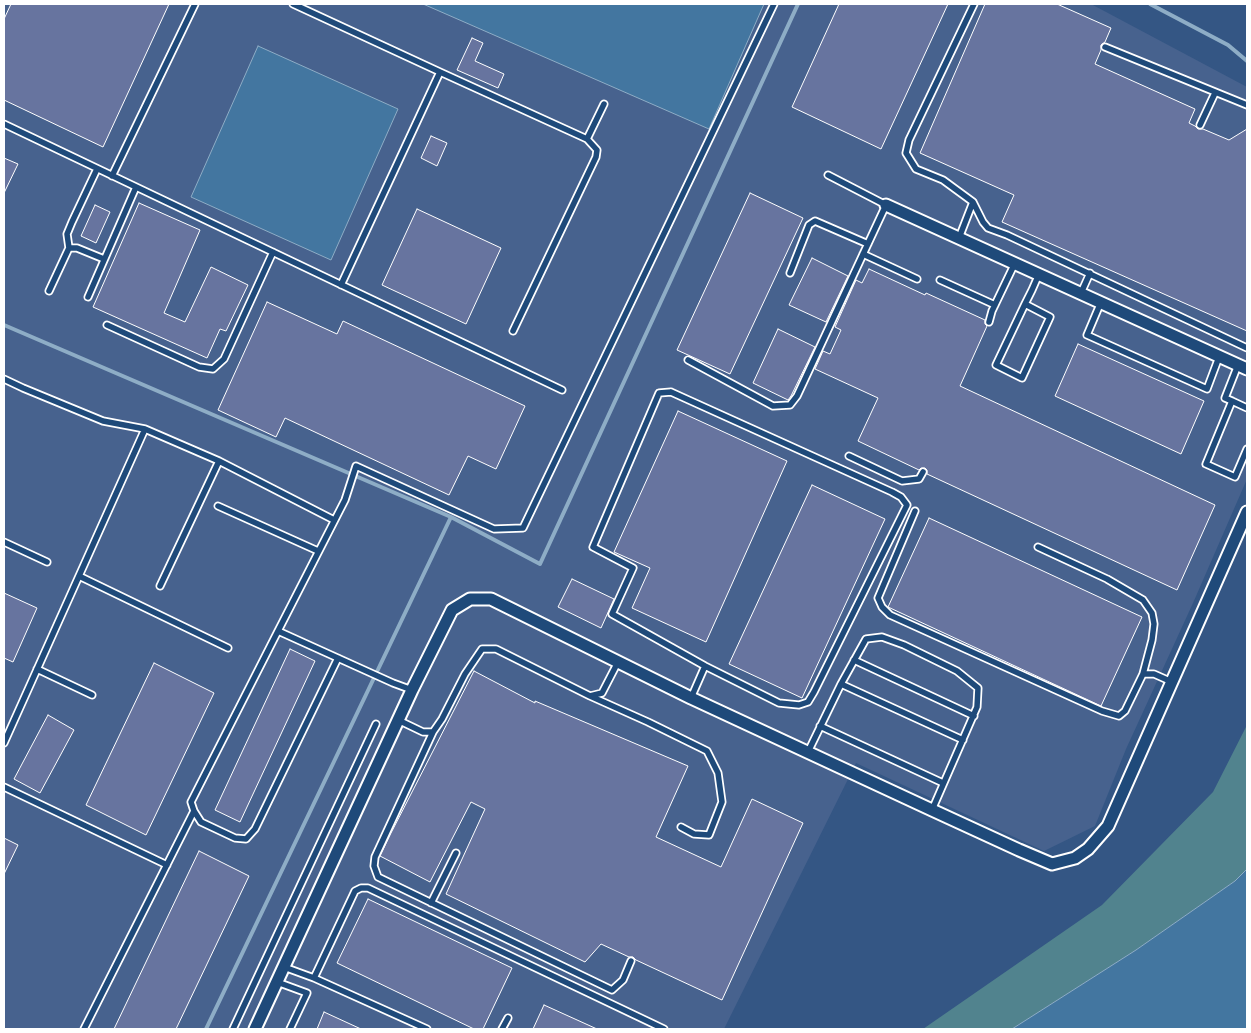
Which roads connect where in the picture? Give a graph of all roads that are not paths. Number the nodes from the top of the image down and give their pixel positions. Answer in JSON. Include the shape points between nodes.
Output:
{"nodes":[{"id":1,"x":195,"y":4,"type":"edge"},
{"id":2,"x":293,"y":4,"type":"edge"},
{"id":3,"x":774,"y":4,"type":"edge"},
{"id":4,"x":974,"y":4,"type":"edge"},
{"id":5,"x":1105,"y":48,"type":"dead end"},
{"id":6,"x":440,"y":72,"type":"junction"},
{"id":7,"x":1215,"y":92,"type":"junction"},
{"id":8,"x":604,"y":104,"type":"dead end"},
{"id":9,"x":1247,"y":105,"type":"edge"},
{"id":10,"x":4,"y":124,"type":"edge"},
{"id":11,"x":1200,"y":125,"type":"dead end"},
{"id":12,"x":587,"y":139,"type":"junction"},
{"id":13,"x":97,"y":169,"type":"junction"},
{"id":14,"x":828,"y":175,"type":"dead end"},
{"id":15,"x":112,"y":176,"type":"junction"},
{"id":16,"x":136,"y":187,"type":"junction"},
{"id":17,"x":973,"y":202,"type":"junction"},
{"id":18,"x":886,"y":205,"type":"junction"},
{"id":19,"x":959,"y":238,"type":"junction"},
{"id":20,"x":868,"y":244,"type":"junction"},
{"id":21,"x":69,"y":248,"type":"junction"},
{"id":22,"x":273,"y":252,"type":"junction"},
{"id":23,"x":863,"y":254,"type":"junction"},
{"id":24,"x":104,"y":259,"type":"junction"},
{"id":25,"x":1015,"y":264,"type":"junction"},
{"id":26,"x":790,"y":273,"type":"dead end"},
{"id":27,"x":1090,"y":273,"type":"junction"},
{"id":28,"x":1039,"y":274,"type":"junction"},
{"id":29,"x":917,"y":279,"type":"dead end"},
{"id":30,"x":940,"y":280,"type":"dead end"},
{"id":31,"x":341,"y":285,"type":"junction"},
{"id":32,"x":49,"y":291,"type":"dead end"},
{"id":33,"x":1081,"y":294,"type":"junction"},
{"id":34,"x":88,"y":297,"type":"dead end"},
{"id":35,"x":1101,"y":302,"type":"junction"},
{"id":36,"x":1025,"y":304,"type":"junction"},
{"id":37,"x":995,"y":305,"type":"junction"},
{"id":38,"x":989,"y":322,"type":"dead end"},
{"id":39,"x":107,"y":325,"type":"dead end"},
{"id":40,"x":513,"y":331,"type":"dead end"},
{"id":41,"x":1247,"y":348,"type":"edge"},
{"id":42,"x":1219,"y":356,"type":"junction"},
{"id":43,"x":688,"y":360,"type":"dead end"},
{"id":44,"x":1243,"y":367,"type":"edge"},
{"id":45,"x":4,"y":379,"type":"edge"},
{"id":46,"x":562,"y":390,"type":"dead end"},
{"id":47,"x":1232,"y":401,"type":"junction"},
{"id":48,"x":1247,"y":408,"type":"edge"},
{"id":49,"x":145,"y":429,"type":"junction"},
{"id":50,"x":1247,"y":449,"type":"edge"},
{"id":51,"x":849,"y":456,"type":"dead end"},
{"id":52,"x":219,"y":461,"type":"junction"},
{"id":53,"x":922,"y":472,"type":"dead end"},
{"id":54,"x":218,"y":506,"type":"dead end"},
{"id":55,"x":915,"y":511,"type":"dead end"},
{"id":56,"x":1247,"y":512,"type":"edge"},
{"id":57,"x":334,"y":520,"type":"junction"},
{"id":58,"x":4,"y":542,"type":"edge"},
{"id":59,"x":1038,"y":547,"type":"dead end"},
{"id":60,"x":318,"y":551,"type":"junction"},
{"id":61,"x":47,"y":562,"type":"dead end"},
{"id":62,"x":79,"y":576,"type":"junction"},
{"id":63,"x":160,"y":586,"type":"dead end"},
{"id":64,"x":278,"y":631,"type":"junction"},
{"id":65,"x":228,"y":648,"type":"dead end"},
{"id":66,"x":338,"y":658,"type":"junction"},
{"id":67,"x":854,"y":660,"type":"junction"},
{"id":68,"x":618,"y":662,"type":"junction"},
{"id":69,"x":705,"y":666,"type":"junction"},
{"id":70,"x":37,"y":669,"type":"junction"},
{"id":71,"x":1143,"y":674,"type":"junction"},
{"id":72,"x":1172,"y":682,"type":"junction"},
{"id":73,"x":841,"y":684,"type":"junction"},
{"id":74,"x":412,"y":690,"type":"junction"},
{"id":75,"x":92,"y":695,"type":"dead end"},
{"id":76,"x":590,"y":696,"type":"junction"},
{"id":77,"x":691,"y":698,"type":"junction"},
{"id":78,"x":974,"y":716,"type":"junction"},
{"id":79,"x":398,"y":720,"type":"junction"},
{"id":80,"x":376,"y":724,"type":"dead end"},
{"id":81,"x":820,"y":726,"type":"junction"},
{"id":82,"x":432,"y":732,"type":"junction"},
{"id":83,"x":963,"y":740,"type":"junction"},
{"id":84,"x":4,"y":743,"type":"edge"},
{"id":85,"x":808,"y":752,"type":"junction"},
{"id":86,"x":944,"y":783,"type":"junction"},
{"id":87,"x":4,"y":787,"type":"edge"},
{"id":88,"x":932,"y":810,"type":"junction"},
{"id":89,"x":194,"y":811,"type":"junction"},
{"id":90,"x":681,"y":827,"type":"dead end"},
{"id":91,"x":456,"y":853,"type":"dead end"},
{"id":92,"x":167,"y":865,"type":"junction"},
{"id":93,"x":432,"y":903,"type":"junction"},
{"id":94,"x":631,"y":960,"type":"dead end"},
{"id":95,"x":284,"y":967,"type":"junction"},
{"id":96,"x":314,"y":978,"type":"junction"},
{"id":97,"x":277,"y":982,"type":"junction"},
{"id":98,"x":508,"y":1018,"type":"dead end"},
{"id":99,"x":84,"y":1029,"type":"edge"},
{"id":100,"x":233,"y":1029,"type":"edge"},
{"id":101,"x":255,"y":1029,"type":"edge"},
{"id":102,"x":290,"y":1029,"type":"edge"},
{"id":103,"x":426,"y":1029,"type":"edge"},
{"id":104,"x":502,"y":1029,"type":"edge"},
{"id":105,"x":664,"y":1029,"type":"edge"}],
"edges":[{"from":1,"to":15,"type":"lane"},
{"from":2,"to":6,"type":"lane"},
{"from":3,"to":57,"type":"lane","via":[[523,528],[494,529],[356,466],[345,500]]},
{"from":4,"to":17,"type":"lane","via":[[909,140],[906,153],[916,169],[942,180]]},
{"from":5,"to":7,"type":"lane"},
{"from":6,"to":12,"type":"lane"},
{"from":6,"to":31,"type":"lane"},
{"from":7,"to":9,"type":"lane"},
{"from":7,"to":11,"type":"lane"},
{"from":8,"to":12,"type":"lane"},
{"from":10,"to":13,"type":"lane"},
{"from":12,"to":40,"type":"lane","via":[[597,150],[596,157]]},
{"from":13,"to":15,"type":"lane"},
{"from":13,"to":21,"type":"lane","via":[[72,222],[68,234]]},
{"from":14,"to":18,"type":"lane"},
{"from":15,"to":16,"type":"lane"},
{"from":16,"to":22,"type":"lane"},
{"from":16,"to":24,"type":"lane"},
{"from":17,"to":19,"type":"lane"},
{"from":17,"to":27,"type":"lane","via":[[988,228]]},
{"from":18,"to":19,"type":"street"},
{"from":18,"to":20,"type":"lane"},
{"from":19,"to":25,"type":"street"},
{"from":20,"to":23,"type":"lane"},
{"from":20,"to":26,"type":"lane","via":[[816,221],[809,225]]},
{"from":21,"to":24,"type":"lane"},
{"from":21,"to":32,"type":"lane"},
{"from":22,"to":31,"type":"lane"},
{"from":22,"to":39,"type":"lane","via":[[224,359],[213,369],[199,367]]},
{"from":23,"to":29,"type":"lane"},
{"from":23,"to":43,"type":"lane","via":[[797,396],[790,404],[773,406]]},
{"from":24,"to":34,"type":"lane"},
{"from":25,"to":28,"type":"street"},
{"from":25,"to":37,"type":"lane"},
{"from":27,"to":33,"type":"lane"},
{"from":27,"to":41,"type":"lane"},
{"from":28,"to":33,"type":"street"},
{"from":28,"to":36,"type":"lane"},
{"from":30,"to":37,"type":"lane"},
{"from":31,"to":46,"type":"lane"},
{"from":33,"to":35,"type":"street"},
{"from":35,"to":42,"type":"street"},
{"from":35,"to":42,"type":"lane","via":[[1087,335],[1207,389]]},
{"from":36,"to":36,"type":"lane","via":[[1050,318],[1022,378],[996,365]]},
{"from":37,"to":38,"type":"lane"},
{"from":42,"to":44,"type":"street"},
{"from":44,"to":47,"type":"lane","via":[[1225,398]]},
{"from":45,"to":49,"type":"lane","via":[[103,421]]},
{"from":47,"to":48,"type":"lane"},
{"from":47,"to":50,"type":"lane","via":[[1206,464],[1235,477]]},
{"from":49,"to":52,"type":"lane"},
{"from":49,"to":62,"type":"lane"},
{"from":51,"to":53,"type":"lane","via":[[902,481],[919,479]]},
{"from":52,"to":57,"type":"lane"},
{"from":52,"to":63,"type":"lane"},
{"from":54,"to":60,"type":"lane"},
{"from":55,"to":71,"type":"lane","via":[[878,598],[890,615],[1119,716],[1125,711]]},
{"from":56,"to":72,"type":"street"},
{"from":57,"to":60,"type":"lane"},
{"from":58,"to":61,"type":"lane"},
{"from":59,"to":71,"type":"lane","via":[[1108,579],[1143,600],[1152,613],[1154,624]]},
{"from":60,"to":64,"type":"lane"},
{"from":62,"to":65,"type":"lane"},
{"from":62,"to":70,"type":"lane"},
{"from":64,"to":66,"type":"lane"},
{"from":64,"to":89,"type":"lane","via":[[191,802]]},
{"from":66,"to":74,"type":"lane"},
{"from":66,"to":89,"type":"lane","via":[[255,829],[246,839],[235,838],[201,822]]},
{"from":67,"to":73,"type":"lane"},
{"from":67,"to":78,"type":"lane"},
{"from":67,"to":78,"type":"lane","via":[[866,640],[882,637],[904,645],[957,671],[978,688],[978,708]]},
{"from":68,"to":74,"type":"street","via":[[491,599],[470,598],[452,610]]},
{"from":68,"to":76,"type":"lane","via":[[602,693]]},
{"from":68,"to":77,"type":"street"},
{"from":69,"to":69,"type":"lane","via":[[779,703],[799,705],[808,702],[907,505],[892,492],[682,396],[671,392],[659,393],[592,547],[633,568],[612,614]]},
{"from":69,"to":77,"type":"lane"},
{"from":70,"to":75,"type":"lane"},
{"from":70,"to":84,"type":"lane"},
{"from":71,"to":72,"type":"lane","via":[[1154,674]]},
{"from":72,"to":88,"type":"street","via":[[1108,826],[1088,849],[1075,858],[1052,864]]},
{"from":73,"to":81,"type":"lane"},
{"from":73,"to":83,"type":"lane"},
{"from":74,"to":79,"type":"street"},
{"from":76,"to":82,"type":"lane","via":[[496,649],[482,649]]},
{"from":76,"to":90,"type":"lane","via":[[707,751],[718,773],[722,802],[709,835],[694,834]]},
{"from":77,"to":85,"type":"street"},
{"from":78,"to":83,"type":"lane"},
{"from":79,"to":82,"type":"lane","via":[[422,732]]},
{"from":79,"to":95,"type":"street"},
{"from":80,"to":100,"type":"lane"},
{"from":81,"to":85,"type":"lane"},
{"from":81,"to":86,"type":"lane"},
{"from":82,"to":93,"type":"lane","via":[[375,857],[374,866],[378,877]]},
{"from":83,"to":86,"type":"lane"},
{"from":85,"to":88,"type":"street"},
{"from":86,"to":88,"type":"lane"},
{"from":87,"to":92,"type":"lane"},
{"from":89,"to":92,"type":"lane"},
{"from":91,"to":93,"type":"lane"},
{"from":92,"to":99,"type":"lane"},
{"from":93,"to":94,"type":"lane","via":[[612,990],[623,980]]},
{"from":95,"to":96,"type":"lane"},
{"from":95,"to":97,"type":"street"},
{"from":96,"to":103,"type":"lane"},
{"from":96,"to":105,"type":"lane","via":[[355,891],[368,888]]},
{"from":97,"to":101,"type":"street"},
{"from":97,"to":102,"type":"lane","via":[[307,993]]},
{"from":98,"to":104,"type":"lane"}]}
